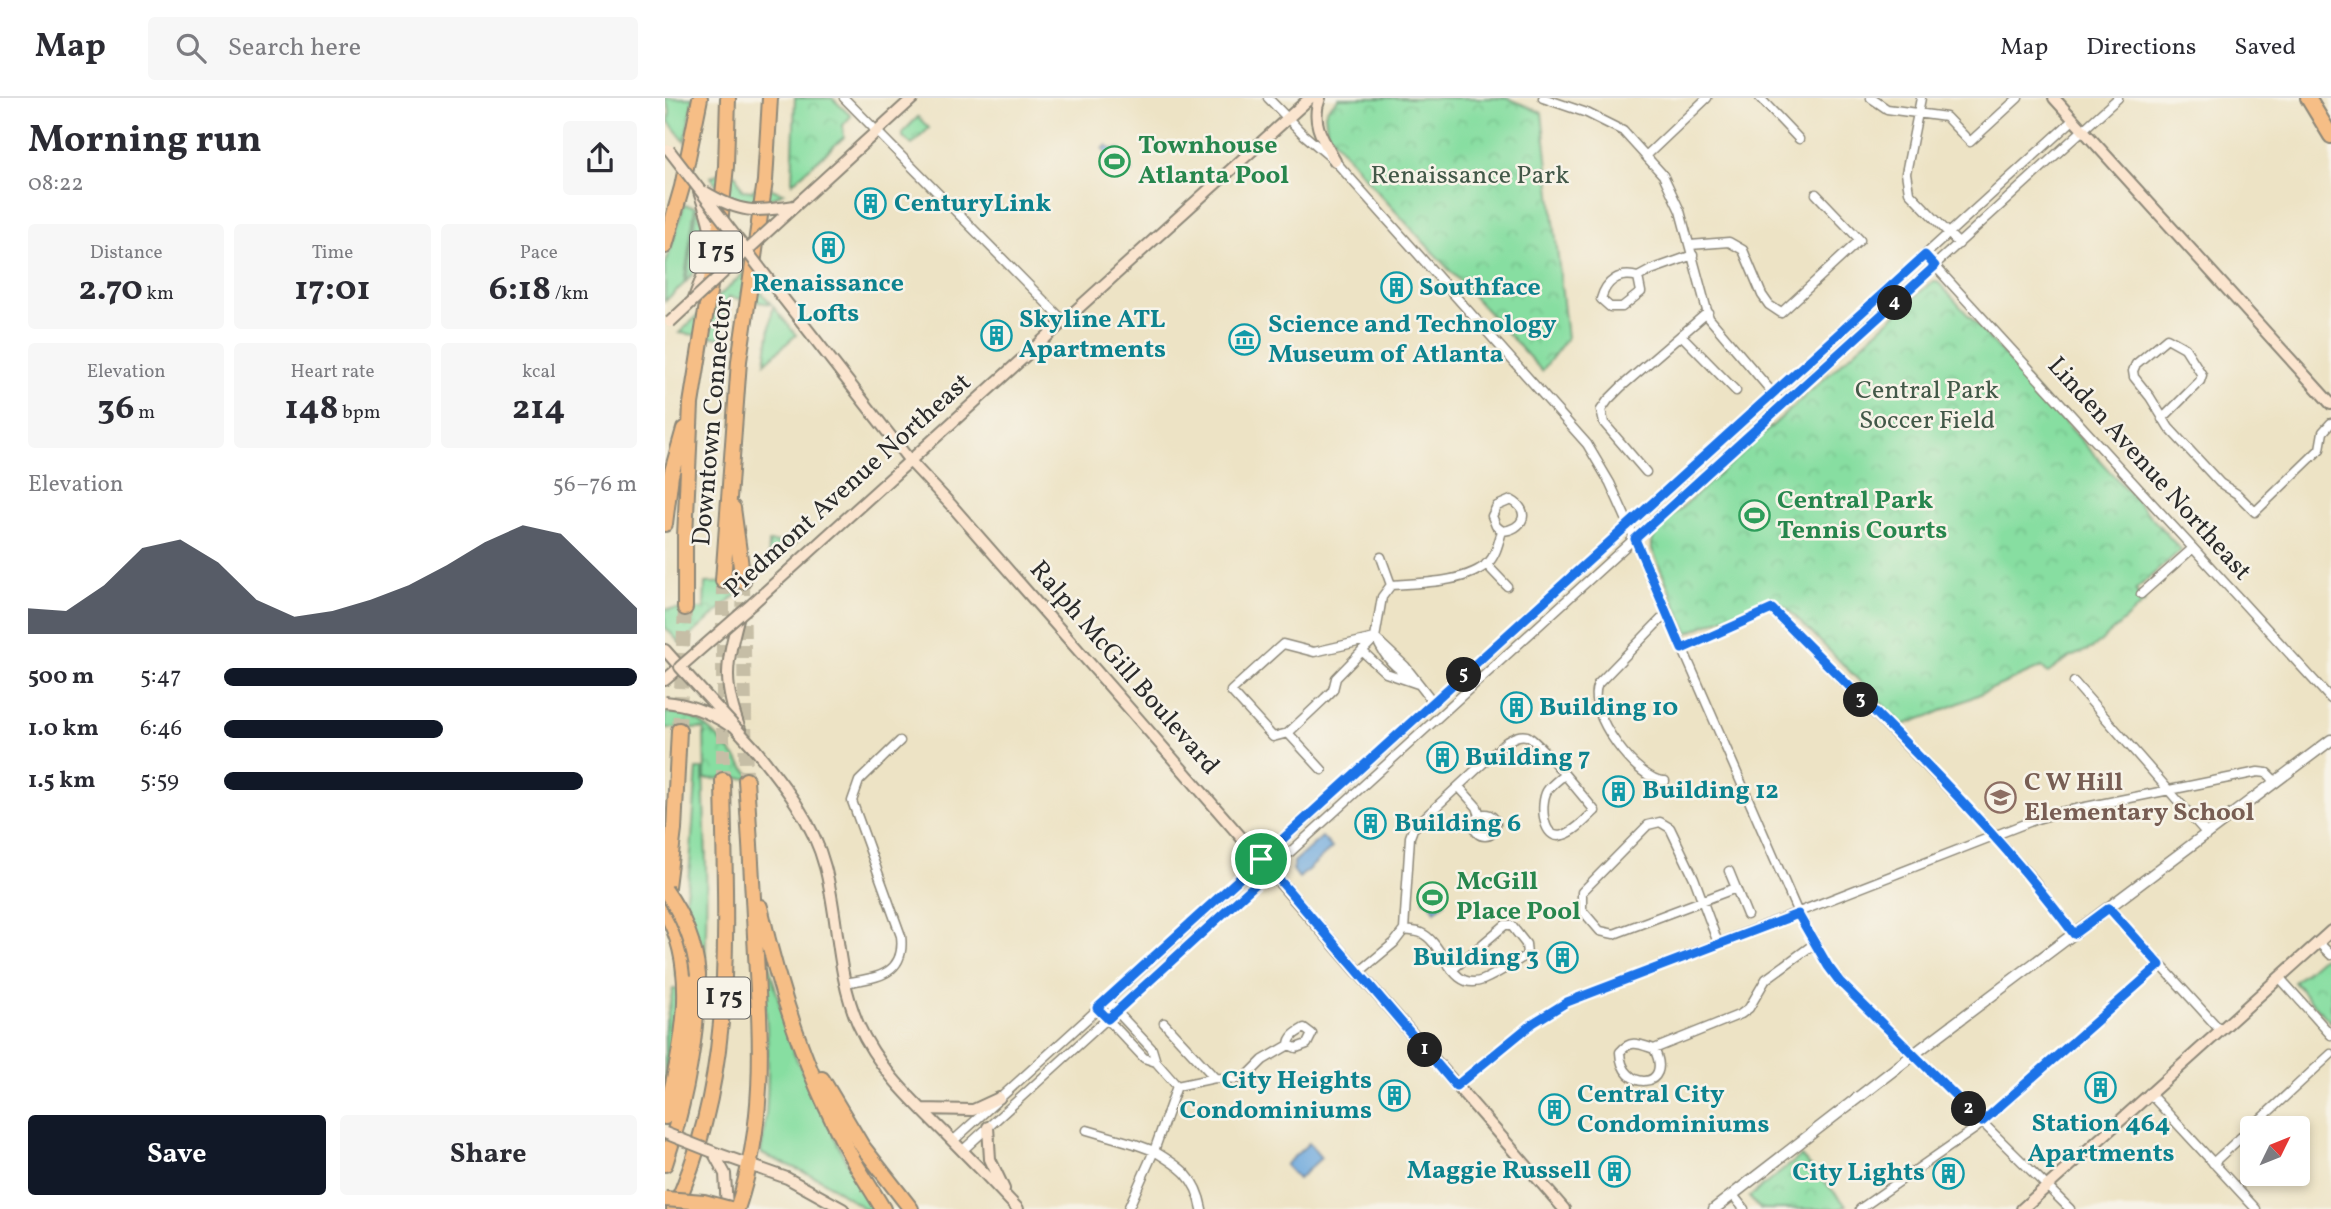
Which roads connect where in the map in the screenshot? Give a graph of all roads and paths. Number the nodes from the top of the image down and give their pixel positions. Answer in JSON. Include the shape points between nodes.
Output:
{"nodes":[{"id":1,"x":700,"y":98,"type":"edge"},
{"id":2,"x":728,"y":98,"type":"edge"},
{"id":3,"x":770,"y":98,"type":"edge"},
{"id":4,"x":844,"y":98,"type":"edge"},
{"id":5,"x":913,"y":98,"type":"edge"},
{"id":6,"x":1268,"y":98,"type":"edge"},
{"id":7,"x":1310,"y":98,"type":"edge"},
{"id":8,"x":1320,"y":98,"type":"edge"},
{"id":9,"x":1543,"y":98,"type":"edge"},
{"id":10,"x":1707,"y":98,"type":"edge"},
{"id":11,"x":1760,"y":98,"type":"edge"},
{"id":12,"x":1871,"y":98,"type":"edge"},
{"id":13,"x":1921,"y":98,"type":"edge"},
{"id":14,"x":2018,"y":98,"type":"edge"},
{"id":15,"x":2054,"y":98,"type":"edge"},
{"id":16,"x":2118,"y":98,"type":"edge"},
{"id":17,"x":2308,"y":98,"type":"edge"},
{"id":18,"x":1920,"y":113,"type":"junction"},
{"id":19,"x":1287,"y":118,"type":"junction"},
{"id":20,"x":2073,"y":120,"type":"junction"},
{"id":21,"x":2083,"y":130,"type":"junction"},
{"id":22,"x":877,"y":131,"type":"junction"},
{"id":23,"x":2331,"y":136,"type":"edge"},
{"id":24,"x":1799,"y":139,"type":"dead end"},
{"id":25,"x":667,"y":148,"type":"edge"},
{"id":26,"x":1647,"y":155,"type":"junction"},
{"id":27,"x":1335,"y":161,"type":"junction"},
{"id":28,"x":698,"y":189,"type":"junction"},
{"id":29,"x":1816,"y":194,"type":"dead end"},
{"id":30,"x":795,"y":206,"type":"junction"},
{"id":31,"x":1949,"y":233,"type":"junction"},
{"id":32,"x":1959,"y":244,"type":"junction"},
{"id":33,"x":665,"y":246,"type":"edge"},
{"id":34,"x":746,"y":250,"type":"junction"},
{"id":35,"x":1692,"y":250,"type":"junction"},
{"id":36,"x":1925,"y":255,"type":"junction"},
{"id":37,"x":1935,"y":266,"type":"junction"},
{"id":38,"x":1638,"y":277,"type":"junction"},
{"id":39,"x":694,"y":298,"type":"junction"},
{"id":40,"x":1707,"y":312,"type":"junction"},
{"id":41,"x":1064,"y":321,"type":"junction"},
{"id":42,"x":667,"y":324,"type":"edge"},
{"id":43,"x":1681,"y":335,"type":"junction"},
{"id":44,"x":1736,"y":391,"type":"dead end"},
{"id":45,"x":1773,"y":393,"type":"junction"},
{"id":46,"x":691,"y":404,"type":"junction"},
{"id":47,"x":2331,"y":404,"type":"edge"},
{"id":48,"x":1783,"y":405,"type":"junction"},
{"id":49,"x":2162,"y":419,"type":"junction"},
{"id":50,"x":2331,"y":423,"type":"edge"},
{"id":51,"x":910,"y":461,"type":"junction"},
{"id":52,"x":1646,"y":472,"type":"dead end"},
{"id":53,"x":729,"y":475,"type":"junction"},
{"id":54,"x":665,"y":524,"type":"edge"},
{"id":55,"x":1629,"y":525,"type":"junction"},
{"id":56,"x":1502,"y":531,"type":"dead end"},
{"id":57,"x":1635,"y":539,"type":"junction"},
{"id":58,"x":2193,"y":548,"type":"junction"},
{"id":59,"x":1381,"y":557,"type":"dead end"},
{"id":60,"x":1486,"y":564,"type":"junction"},
{"id":61,"x":723,"y":581,"type":"tunnel mouth"},
{"id":62,"x":743,"y":581,"type":"tunnel mouth"},
{"id":63,"x":1391,"y":585,"type":"junction"},
{"id":64,"x":1507,"y":586,"type":"dead end"},
{"id":65,"x":2141,"y":594,"type":"dead end"},
{"id":66,"x":685,"y":608,"type":"tunnel mouth"},
{"id":67,"x":1667,"y":613,"type":"junction"},
{"id":68,"x":739,"y":615,"type":"junction"},
{"id":69,"x":1375,"y":638,"type":"junction"},
{"id":70,"x":1682,"y":649,"type":"junction"},
{"id":71,"x":665,"y":650,"type":"edge"},
{"id":72,"x":1362,"y":651,"type":"junction"},
{"id":73,"x":1392,"y":658,"type":"junction"},
{"id":74,"x":681,"y":667,"type":"junction"},
{"id":75,"x":1380,"y":669,"type":"junction"},
{"id":76,"x":665,"y":680,"type":"edge"},
{"id":77,"x":1415,"y":680,"type":"junction"},
{"id":78,"x":2074,"y":682,"type":"dead end"},
{"id":79,"x":2331,"y":699,"type":"edge"},
{"id":80,"x":665,"y":702,"type":"edge"},
{"id":81,"x":1433,"y":702,"type":"junction"},
{"id":82,"x":679,"y":730,"type":"tunnel mouth"},
{"id":83,"x":1288,"y":733,"type":"junction"},
{"id":84,"x":743,"y":735,"type":"junction"},
{"id":85,"x":2331,"y":740,"type":"edge"},
{"id":86,"x":900,"y":741,"type":"dead end"},
{"id":87,"x":1322,"y":770,"type":"dead end"},
{"id":88,"x":1563,"y":775,"type":"junction"},
{"id":89,"x":723,"y":780,"type":"tunnel mouth"},
{"id":90,"x":746,"y":780,"type":"tunnel mouth"},
{"id":91,"x":1665,"y":781,"type":"dead end"},
{"id":92,"x":2276,"y":782,"type":"junction"},
{"id":93,"x":1459,"y":787,"type":"junction"},
{"id":94,"x":2169,"y":791,"type":"junction"},
{"id":95,"x":1480,"y":815,"type":"dead end"},
{"id":96,"x":2207,"y":834,"type":"junction"},
{"id":97,"x":1994,"y":836,"type":"junction"},
{"id":98,"x":1261,"y":859,"type":"junction"},
{"id":99,"x":751,"y":864,"type":"junction"},
{"id":100,"x":1271,"y":870,"type":"junction"},
{"id":101,"x":1729,"y":871,"type":"dead end"},
{"id":102,"x":1736,"y":887,"type":"junction"},
{"id":103,"x":665,"y":890,"type":"edge"},
{"id":104,"x":1703,"y":901,"type":"junction"},
{"id":105,"x":665,"y":904,"type":"edge"},
{"id":106,"x":2109,"y":908,"type":"junction"},
{"id":107,"x":665,"y":911,"type":"edge"},
{"id":108,"x":1798,"y":914,"type":"junction"},
{"id":109,"x":1748,"y":915,"type":"dead end"},
{"id":110,"x":1404,"y":930,"type":"junction"},
{"id":111,"x":2331,"y":931,"type":"edge"},
{"id":112,"x":2074,"y":934,"type":"junction"},
{"id":113,"x":1718,"y":943,"type":"junction"},
{"id":114,"x":2318,"y":943,"type":"junction"},
{"id":115,"x":1814,"y":944,"type":"junction"},
{"id":116,"x":2331,"y":956,"type":"edge"},
{"id":117,"x":2160,"y":965,"type":"junction"},
{"id":118,"x":1452,"y":970,"type":"junction"},
{"id":119,"x":1358,"y":973,"type":"junction"},
{"id":120,"x":691,"y":975,"type":"junction"},
{"id":121,"x":2279,"y":977,"type":"junction"},
{"id":122,"x":844,"y":983,"type":"junction"},
{"id":123,"x":1106,"y":1000,"type":"junction"},
{"id":124,"x":1097,"y":1008,"type":"junction"},
{"id":125,"x":1116,"y":1011,"type":"junction"},
{"id":126,"x":1108,"y":1019,"type":"junction"},
{"id":127,"x":1164,"y":1023,"type":"dead end"},
{"id":128,"x":2220,"y":1030,"type":"junction"},
{"id":129,"x":2331,"y":1035,"type":"edge"},
{"id":130,"x":799,"y":1038,"type":"junction"},
{"id":131,"x":1289,"y":1045,"type":"dead end"},
{"id":132,"x":1654,"y":1049,"type":"junction"},
{"id":133,"x":2331,"y":1054,"type":"edge"},
{"id":134,"x":1913,"y":1055,"type":"junction"},
{"id":135,"x":1156,"y":1062,"type":"junction"},
{"id":136,"x":1215,"y":1078,"type":"junction"},
{"id":137,"x":1177,"y":1086,"type":"junction"},
{"id":138,"x":1456,"y":1086,"type":"junction"},
{"id":139,"x":2149,"y":1093,"type":"junction"},
{"id":140,"x":999,"y":1098,"type":"junction"},
{"id":141,"x":921,"y":1109,"type":"junction"},
{"id":142,"x":665,"y":1117,"type":"edge"},
{"id":143,"x":1982,"y":1122,"type":"junction"},
{"id":144,"x":988,"y":1127,"type":"junction"},
{"id":145,"x":1087,"y":1130,"type":"dead end"},
{"id":146,"x":665,"y":1133,"type":"edge"},
{"id":147,"x":953,"y":1141,"type":"junction"},
{"id":148,"x":962,"y":1151,"type":"junction"},
{"id":149,"x":1154,"y":1151,"type":"junction"},
{"id":150,"x":720,"y":1157,"type":"junction"},
{"id":151,"x":2213,"y":1163,"type":"junction"},
{"id":152,"x":665,"y":1164,"type":"edge"},
{"id":153,"x":749,"y":1164,"type":"junction"},
{"id":154,"x":2047,"y":1186,"type":"junction"},
{"id":155,"x":683,"y":1189,"type":"junction"},
{"id":156,"x":1733,"y":1195,"type":"junction"},
{"id":157,"x":665,"y":1199,"type":"edge"},
{"id":158,"x":1017,"y":1208,"type":"edge"},
{"id":159,"x":674,"y":1209,"type":"edge"},
{"id":160,"x":683,"y":1209,"type":"edge"},
{"id":161,"x":729,"y":1209,"type":"edge"},
{"id":162,"x":737,"y":1209,"type":"edge"},
{"id":163,"x":843,"y":1209,"type":"edge"},
{"id":164,"x":884,"y":1209,"type":"edge"},
{"id":165,"x":911,"y":1209,"type":"edge"},
{"id":166,"x":1128,"y":1209,"type":"edge"},
{"id":167,"x":1202,"y":1209,"type":"edge"},
{"id":168,"x":1564,"y":1209,"type":"edge"},
{"id":169,"x":1714,"y":1209,"type":"edge"},
{"id":170,"x":1744,"y":1209,"type":"edge"},
{"id":171,"x":1860,"y":1209,"type":"edge"},
{"id":172,"x":2021,"y":1209,"type":"edge"},
{"id":173,"x":2070,"y":1209,"type":"edge"},
{"id":174,"x":2256,"y":1209,"type":"edge"}],
"edges":[{"from":1,"to":33,"type":"highway"},
{"from":2,"to":46,"type":"highway","name":"Downtown Connector","number":"I 75","via":[[720,224]]},
{"from":3,"to":53,"type":"highway","name":"Downtown Connector","number":"I 75","via":[[765,181],[739,361]]},
{"from":4,"to":22,"type":"street"},
{"from":5,"to":22,"type":"main road"},
{"from":6,"to":19,"type":"street"},
{"from":7,"to":19,"type":"main road","name":"Piedmont Avenue Northeast"},
{"from":8,"to":27,"type":"main road","via":[[1318,131]]},
{"from":9,"to":26,"type":"street","via":[[1623,131]]},
{"from":10,"to":26,"type":"street"},
{"from":11,"to":24,"type":"street"},
{"from":12,"to":18,"type":"street","via":[[1887,109]]},
{"from":13,"to":18,"type":"street"},
{"from":14,"to":18,"type":"street","via":[[1970,142],[1950,119]]},
{"from":15,"to":20,"type":"main road"},
{"from":16,"to":21,"type":"street"},
{"from":17,"to":23,"type":"highway"},
{"from":18,"to":31,"type":"street","via":[[1906,173],[1909,192]]},
{"from":19,"to":27,"type":"street"},
{"from":19,"to":41,"type":"main road","name":"Piedmont Avenue Northeast"},
{"from":20,"to":21,"type":"main road"},
{"from":20,"to":31,"type":"street"},
{"from":21,"to":32,"type":"street"},
{"from":21,"to":47,"type":"main road"},
{"from":22,"to":30,"type":"main road"},
{"from":22,"to":41,"type":"street"},
{"from":25,"to":28,"type":"main road","name":"Ralph McGill Boulevard","bridge":true},
{"from":26,"to":35,"type":"street","via":[[1675,198]]},
{"from":27,"to":55,"type":"street","via":[[1587,444]]},
{"from":28,"to":30,"type":"main road","bridge":true,"via":[[739,209]]},
{"from":28,"to":34,"type":"main road","name":"Ralph McGill Boulevard","bridge":true},
{"from":28,"to":39,"type":"main road","bridge":true,"via":[[713,243]]},
{"from":29,"to":35,"type":"street","via":[[1860,240],[1781,313],[1762,295],[1743,250],[1729,242]]},
{"from":30,"to":34,"type":"main road","bridge":true},
{"from":31,"to":32,"type":"street"},
{"from":31,"to":36,"type":"street"},
{"from":32,"to":37,"type":"street"},
{"from":34,"to":39,"type":"main road","bridge":true},
{"from":34,"to":51,"type":"main road","name":"Ralph McGill Boulevard","bridge":true},
{"from":35,"to":38,"type":"street"},
{"from":35,"to":40,"type":"street"},
{"from":36,"to":37,"type":"street","name":"Linden Avenue Northeast"},
{"from":36,"to":45,"type":"street"},
{"from":37,"to":48,"type":"street"},
{"from":37,"to":58,"type":"street","name":"Linden Avenue Northeast"},
{"from":38,"to":38,"type":"street","via":[[1615,279],[1604,288],[1601,299],[1610,307],[1622,307],[1641,292]]},
{"from":39,"to":42,"type":"main road","bridge":true},
{"from":40,"to":43,"type":"street"},
{"from":40,"to":45,"type":"street"},
{"from":41,"to":51,"type":"main road","name":"Piedmont Avenue Northeast"},
{"from":43,"to":44,"type":"street"},
{"from":43,"to":52,"type":"street","via":[[1614,393],[1601,410],[1604,423]]},
{"from":45,"to":48,"type":"street"},
{"from":45,"to":55,"type":"street"},
{"from":46,"to":54,"type":"highway","via":[[671,475]]},
{"from":46,"to":66,"type":"highway","name":"Downtown Connector","number":"I 75"},
{"from":48,"to":57,"type":"street"},
{"from":49,"to":49,"type":"street","via":[[2133,371],[2167,338],[2185,348],[2202,375]]},
{"from":49,"to":50,"type":"street","via":[[2220,483],[2255,512],[2320,449],[2323,432]]},
{"from":51,"to":68,"type":"main road","name":"Piedmont Avenue Northeast","bridge":true},
{"from":51,"to":98,"type":"main road","name":"Ralph McGill Boulevard"},
{"from":53,"to":61,"type":"highway","name":"Downtown Connector","number":"I 75"},
{"from":53,"to":62,"type":"highway"},
{"from":55,"to":57,"type":"street"},
{"from":55,"to":81,"type":"street"},
{"from":56,"to":60,"type":"street"},
{"from":57,"to":67,"type":"street"},
{"from":57,"to":100,"type":"street"},
{"from":58,"to":65,"type":"street"},
{"from":58,"to":79,"type":"street","name":"Linden Avenue Northeast"},
{"from":59,"to":63,"type":"street"},
{"from":60,"to":63,"type":"street","via":[[1472,573],[1436,582]]},
{"from":60,"to":64,"type":"street"},
{"from":63,"to":69,"type":"street","via":[[1382,597]]},
{"from":67,"to":70,"type":"street"},
{"from":67,"to":91,"type":"street","via":[[1595,690],[1595,704],[1611,737],[1649,776]]},
{"from":68,"to":74,"type":"main road","name":"Piedmont Avenue Northeast","bridge":true},
{"from":68,"to":84,"type":"main road","bridge":true,"via":[[726,679]]},
{"from":69,"to":72,"type":"street"},
{"from":69,"to":73,"type":"street"},
{"from":69,"to":83,"type":"street","via":[[1314,652],[1283,644],[1231,691],[1273,737]]},
{"from":70,"to":97,"type":"street","via":[[1772,609]]},
{"from":70,"to":108,"type":"street"},
{"from":71,"to":74,"type":"main road"},
{"from":72,"to":75,"type":"street"},
{"from":72,"to":83,"type":"street","via":[[1336,678],[1333,690]]},
{"from":73,"to":75,"type":"street"},
{"from":73,"to":77,"type":"street"},
{"from":74,"to":76,"type":"main road","name":"Piedmont Avenue Northeast"},
{"from":74,"to":84,"type":"main road","bridge":true},
{"from":75,"to":77,"type":"street","via":[[1405,681]]},
{"from":77,"to":81,"type":"street"},
{"from":78,"to":94,"type":"street"},
{"from":80,"to":84,"type":"main road","bridge":true,"via":[[701,710]]},
{"from":81,"to":98,"type":"street"},
{"from":82,"to":105,"type":"highway"},
{"from":83,"to":87,"type":"street"},
{"from":84,"to":122,"type":"main road","bridge":true,"via":[[786,787],[814,836],[826,868]]},
{"from":85,"to":92,"type":"street"},
{"from":86,"to":122,"type":"street","via":[[859,781],[852,801],[901,936],[901,954],[897,964],[881,976]]},
{"from":88,"to":88,"type":"street","via":[[1545,797],[1545,824],[1558,836],[1574,830],[1595,811]]},
{"from":88,"to":93,"type":"street","via":[[1529,737],[1519,735],[1506,741]]},
{"from":89,"to":155,"type":"highway","number":"I 75","via":[[726,958],[722,1032],[705,1124]]},
{"from":90,"to":99,"type":"highway"},
{"from":92,"to":94,"type":"street","via":[[2258,772]]},
{"from":92,"to":96,"type":"street"},
{"from":93,"to":95,"type":"street"},
{"from":93,"to":110,"type":"street","via":[[1413,829]]},
{"from":94,"to":96,"type":"street"},
{"from":94,"to":97,"type":"street","via":[[2061,811]]},
{"from":96,"to":106,"type":"street"},
{"from":97,"to":108,"type":"street"},
{"from":97,"to":112,"type":"street"},
{"from":98,"to":100,"type":"main road","name":"Ralph McGill Boulevard"},
{"from":98,"to":123,"type":"street"},
{"from":99,"to":130,"type":"highway","via":[[768,939]]},
{"from":99,"to":153,"type":"highway","via":[[761,1054],[759,1110]]},
{"from":100,"to":119,"type":"main road","name":"Ralph McGill Boulevard"},
{"from":100,"to":125,"type":"street"},
{"from":101,"to":102,"type":"street"},
{"from":102,"to":104,"type":"street"},
{"from":102,"to":109,"type":"street"},
{"from":103,"to":120,"type":"highway","bridge":true,"via":[[691,939]]},
{"from":104,"to":104,"type":"street","via":[[1670,828],[1660,822],[1648,825],[1582,892],[1582,910],[1600,931],[1614,934]]},
{"from":104,"to":113,"type":"street"},
{"from":106,"to":112,"type":"street"},
{"from":106,"to":117,"type":"street"},
{"from":107,"to":120,"type":"highway"},
{"from":108,"to":113,"type":"street"},
{"from":108,"to":115,"type":"street"},
{"from":110,"to":118,"type":"street","via":[[1422,933],[1434,943]]},
{"from":110,"to":119,"type":"street"},
{"from":111,"to":114,"type":"main road"},
{"from":112,"to":134,"type":"street"},
{"from":113,"to":138,"type":"street","via":[[1567,1002],[1533,1023]]},
{"from":114,"to":116,"type":"street"},
{"from":114,"to":121,"type":"main road"},
{"from":115,"to":132,"type":"street","via":[[1766,978],[1741,1014]]},
{"from":115,"to":134,"type":"street","via":[[1840,982]]},
{"from":117,"to":128,"type":"street"},
{"from":117,"to":143,"type":"street"},
{"from":118,"to":118,"type":"street","via":[[1504,925],[1511,925],[1527,944],[1527,954],[1484,980],[1465,981]]},
{"from":119,"to":138,"type":"main road","name":"Ralph McGill Boulevard"},
{"from":120,"to":142,"type":"highway"},
{"from":120,"to":152,"type":"highway","via":[[696,1019],[687,1080]]},
{"from":121,"to":128,"type":"main road"},
{"from":121,"to":129,"type":"street"},
{"from":122,"to":141,"type":"main road","via":[[869,1046],[891,1079]]},
{"from":123,"to":124,"type":"street"},
{"from":123,"to":125,"type":"street"},
{"from":124,"to":126,"type":"street"},
{"from":124,"to":140,"type":"street"},
{"from":125,"to":126,"type":"street"},
{"from":125,"to":135,"type":"street","via":[[1151,1049]]},
{"from":126,"to":135,"type":"street","via":[[1144,1058]]},
{"from":126,"to":144,"type":"street"},
{"from":127,"to":136,"type":"street"},
{"from":128,"to":139,"type":"main road"},
{"from":130,"to":164,"type":"highway","via":[[840,1136]]},
{"from":130,"to":165,"type":"highway","via":[[862,1146]]},
{"from":131,"to":136,"type":"street","via":[[1263,1060],[1244,1079]]},
{"from":132,"to":132,"type":"street","via":[[1629,1043],[1620,1052],[1630,1077],[1638,1082],[1655,1076],[1660,1060]]},
{"from":133,"to":151,"type":"street"},
{"from":134,"to":143,"type":"street"},
{"from":134,"to":156,"type":"street"},
{"from":135,"to":137,"type":"street"},
{"from":136,"to":137,"type":"street"},
{"from":137,"to":149,"type":"street"},
{"from":138,"to":168,"type":"main road","name":"Ralph McGill Boulevard"},
{"from":139,"to":151,"type":"street"},
{"from":139,"to":154,"type":"main road"},
{"from":140,"to":141,"type":"main road","via":[[973,1110]]},
{"from":140,"to":147,"type":"street"},
{"from":141,"to":147,"type":"main road"},
{"from":143,"to":154,"type":"street"},
{"from":143,"to":171,"type":"street"},
{"from":144,"to":148,"type":"street"},
{"from":144,"to":158,"type":"main road","via":[[990,1159]]},
{"from":145,"to":149,"type":"street"},
{"from":146,"to":150,"type":"main road","bridge":true},
{"from":147,"to":148,"type":"main road"},
{"from":148,"to":158,"type":"main road"},
{"from":149,"to":166,"type":"street"},
{"from":149,"to":167,"type":"street","via":[[1182,1168],[1199,1192]]},
{"from":150,"to":153,"type":"main road"},
{"from":150,"to":161,"type":"main road"},
{"from":151,"to":174,"type":"street"},
{"from":153,"to":162,"type":"highway"},
{"from":153,"to":163,"type":"main road"},
{"from":154,"to":172,"type":"main road"},
{"from":154,"to":173,"type":"street"},
{"from":155,"to":159,"type":"highway","number":"I 75"},
{"from":155,"to":160,"type":"highway"},
{"from":156,"to":169,"type":"street"},
{"from":156,"to":170,"type":"street"},
{"from":157,"to":161,"type":"highway","bridge":true}]}
